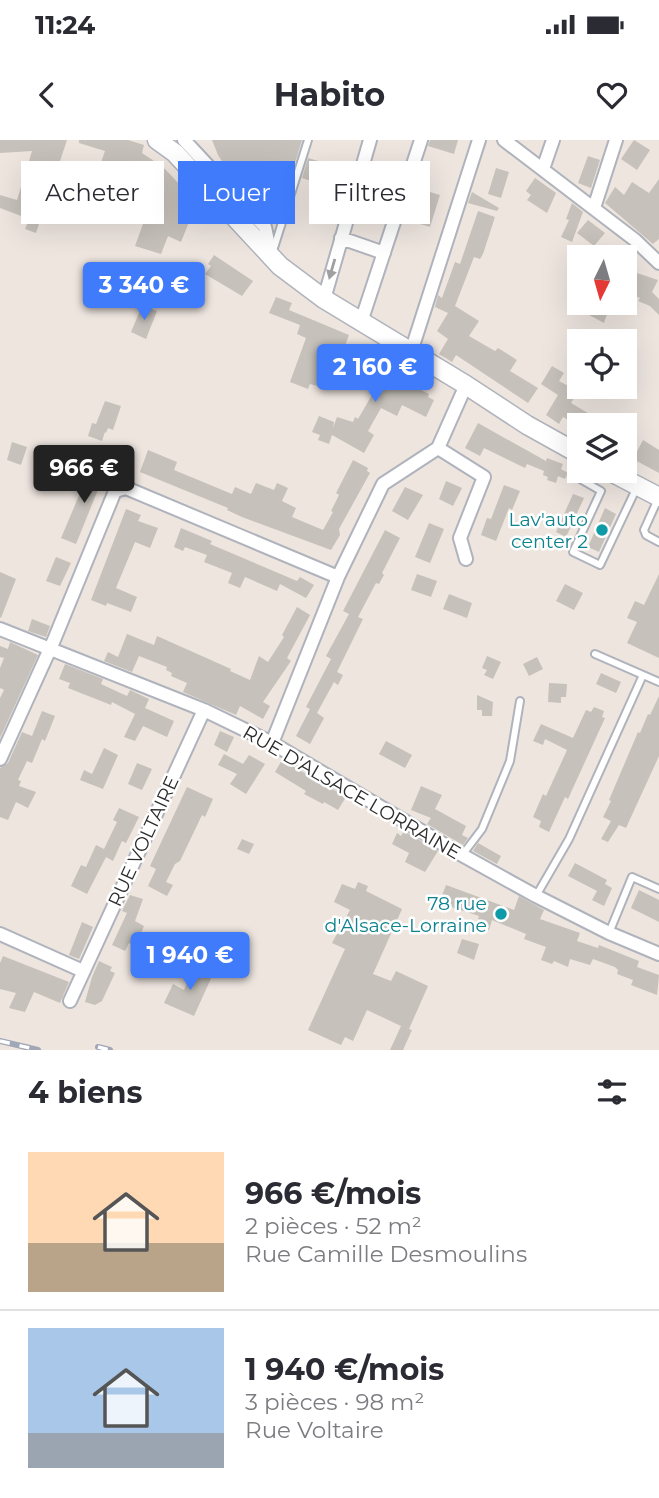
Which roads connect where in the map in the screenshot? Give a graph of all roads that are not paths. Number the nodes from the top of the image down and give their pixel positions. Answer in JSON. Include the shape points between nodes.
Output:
{"nodes":[{"id":1,"x":157,"y":140,"type":"edge"},
{"id":2,"x":308,"y":140,"type":"edge"},
{"id":3,"x":370,"y":140,"type":"edge"},
{"id":4,"x":421,"y":140,"type":"edge"},
{"id":5,"x":479,"y":140,"type":"edge"},
{"id":6,"x":504,"y":140,"type":"edge"},
{"id":7,"x":553,"y":140,"type":"edge"},
{"id":8,"x":616,"y":140,"type":"edge"},
{"id":9,"x":176,"y":144,"type":"edge"},
{"id":10,"x":543,"y":169,"type":"junction"},
{"id":11,"x":594,"y":208,"type":"junction"},
{"id":12,"x":341,"y":238,"type":"junction"},
{"id":13,"x":384,"y":253,"type":"junction"},
{"id":14,"x":271,"y":257,"type":"junction"},
{"id":15,"x":659,"y":263,"type":"edge"},
{"id":16,"x":324,"y":299,"type":"junction"},
{"id":17,"x":361,"y":322,"type":"junction"},
{"id":18,"x":411,"y":352,"type":"junction"},
{"id":19,"x":466,"y":385,"type":"junction"},
{"id":20,"x":438,"y":448,"type":"junction"},
{"id":21,"x":567,"y":448,"type":"edge"},
{"id":22,"x":587,"y":483,"type":"edge"},
{"id":23,"x":632,"y":483,"type":"edge"},
{"id":24,"x":638,"y":486,"type":"junction"},
{"id":25,"x":659,"y":498,"type":"edge"},
{"id":26,"x":659,"y":542,"type":"edge"},
{"id":27,"x":466,"y":559,"type":"dead end"},
{"id":28,"x":338,"y":577,"type":"junction"},
{"id":29,"x":0,"y":629,"type":"edge"},
{"id":30,"x":50,"y":648,"type":"junction"},
{"id":31,"x":595,"y":654,"type":"dead end"},
{"id":32,"x":643,"y":675,"type":"junction"},
{"id":33,"x":659,"y":682,"type":"edge"},
{"id":34,"x":520,"y":701,"type":"dead end"},
{"id":35,"x":204,"y":710,"type":"junction"},
{"id":36,"x":272,"y":743,"type":"junction"},
{"id":37,"x":0,"y":759,"type":"edge"},
{"id":38,"x":462,"y":855,"type":"junction"},
{"id":39,"x":659,"y":889,"type":"edge"},
{"id":40,"x":537,"y":896,"type":"junction"},
{"id":41,"x":609,"y":933,"type":"junction"},
{"id":42,"x":0,"y":934,"type":"edge"},
{"id":43,"x":659,"y":954,"type":"edge"},
{"id":44,"x":83,"y":971,"type":"junction"},
{"id":45,"x":70,"y":1002,"type":"dead end"}],
"edges":[{"from":1,"to":9,"type":"main road"},
{"from":2,"to":14,"type":"lane"},
{"from":3,"to":12,"type":"street"},
{"from":4,"to":13,"type":"street"},
{"from":5,"to":18,"type":"street"},
{"from":6,"to":10,"type":"street"},
{"from":7,"to":10,"type":"street"},
{"from":8,"to":11,"type":"street"},
{"from":9,"to":14,"type":"main road"},
{"from":10,"to":11,"type":"street"},
{"from":11,"to":15,"type":"street"},
{"from":12,"to":13,"type":"street"},
{"from":12,"to":16,"type":"street","one_way":true},
{"from":13,"to":17,"type":"street"},
{"from":14,"to":16,"type":"main road"},
{"from":16,"to":17,"type":"main road"},
{"from":17,"to":18,"type":"main road"},
{"from":18,"to":19,"type":"main road"},
{"from":19,"to":20,"type":"street"},
{"from":19,"to":21,"type":"main road"},
{"from":20,"to":27,"type":"street","via":[[484,477],[460,538]]},
{"from":20,"to":28,"type":"street","via":[[383,484]]},
{"from":22,"to":24,"type":"lane","via":[[601,491],[573,552],[600,565]]},
{"from":23,"to":24,"type":"main road"},
{"from":24,"to":25,"type":"main road"},
{"from":25,"to":26,"type":"lane","via":[[644,530]]},
{"from":28,"to":30,"type":"street","via":[[126,488],[115,491]]},
{"from":28,"to":36,"type":"street"},
{"from":29,"to":30,"type":"street","name":"RUE D'ALSACE LORRAINE"},
{"from":30,"to":35,"type":"street","name":"RUE D'ALSACE LORRAINE"},
{"from":30,"to":37,"type":"street"},
{"from":31,"to":32,"type":"lane"},
{"from":32,"to":33,"type":"lane"},
{"from":32,"to":40,"type":"lane","via":[[569,839]]},
{"from":34,"to":38,"type":"lane","via":[[510,761],[482,829]]},
{"from":35,"to":36,"type":"street","name":"RUE D'ALSACE LORRAINE"},
{"from":35,"to":44,"type":"street","name":"RUE VOLTAIRE"},
{"from":36,"to":38,"type":"street","name":"RUE D'ALSACE LORRAINE"},
{"from":38,"to":40,"type":"street","name":"RUE D'ALSACE LORRAINE"},
{"from":39,"to":41,"type":"lane","via":[[632,877]]},
{"from":40,"to":41,"type":"street","name":"RUE D'ALSACE LORRAINE"},
{"from":41,"to":43,"type":"street","name":"RUE D'ALSACE LORRAINE"},
{"from":42,"to":44,"type":"street"},
{"from":44,"to":45,"type":"street","name":"RUE VOLTAIRE"}]}
